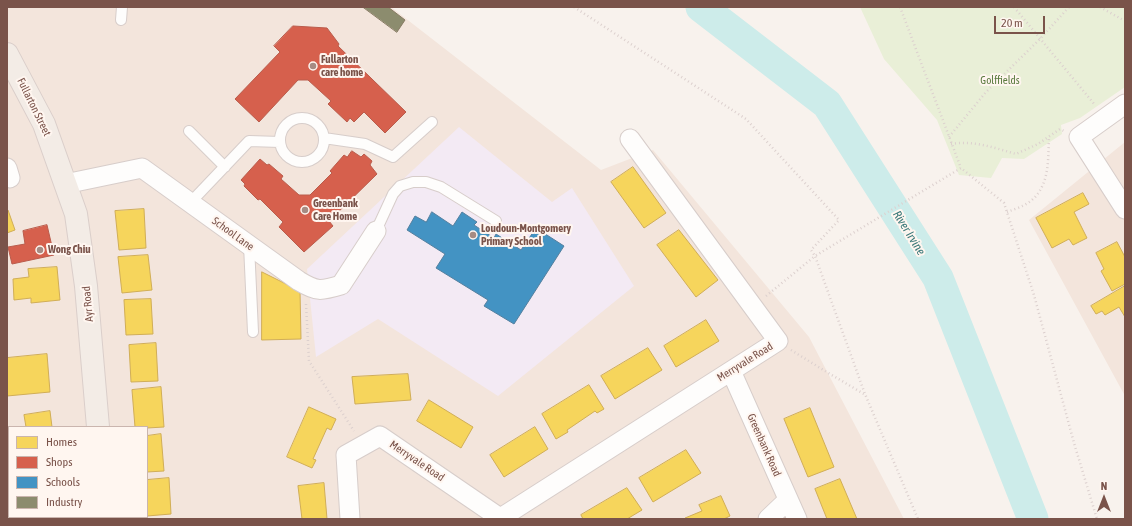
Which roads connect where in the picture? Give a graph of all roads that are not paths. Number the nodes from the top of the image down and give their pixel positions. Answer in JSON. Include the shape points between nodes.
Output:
{"nodes":[{"id":1,"x":122,"y":7,"type":"edge"},
{"id":2,"x":121,"y":20,"type":"dead end"},
{"id":3,"x":7,"y":54,"type":"edge"},
{"id":4,"x":1125,"y":104,"type":"edge"},
{"id":5,"x":432,"y":122,"type":"dead end"},
{"id":6,"x":189,"y":131,"type":"dead end"},
{"id":7,"x":324,"y":138,"type":"junction"},
{"id":8,"x":630,"y":139,"type":"dead end"},
{"id":9,"x":280,"y":142,"type":"junction"},
{"id":10,"x":225,"y":167,"type":"junction"},
{"id":11,"x":65,"y":184,"type":"junction"},
{"id":12,"x":190,"y":203,"type":"junction"},
{"id":13,"x":1125,"y":208,"type":"edge"},
{"id":14,"x":496,"y":221,"type":"dead end"},
{"id":15,"x":376,"y":231,"type":"joint"},
{"id":16,"x":249,"y":245,"type":"junction"},
{"id":17,"x":253,"y":332,"type":"dead end"},
{"id":18,"x":730,"y":372,"type":"junction"},
{"id":19,"x":98,"y":426,"type":"edge"},
{"id":20,"x":788,"y":500,"type":"junction"},
{"id":21,"x":499,"y":518,"type":"edge"},
{"id":22,"x":350,"y":519,"type":"edge"},
{"id":23,"x":768,"y":519,"type":"edge"},
{"id":24,"x":797,"y":519,"type":"edge"}],
"edges":[{"from":1,"to":2,"type":"lane"},
{"from":3,"to":11,"type":"main road","name":"Fullarton Street","via":[[44,124]]},
{"from":4,"to":13,"type":"street","via":[[1079,137]]},
{"from":5,"to":7,"type":"lane","via":[[393,157],[365,144]]},
{"from":6,"to":10,"type":"lane"},
{"from":7,"to":9,"type":"lane","via":[[322,151],[305,162],[291,159],[282,149]]},
{"from":7,"to":9,"type":"lane","via":[[318,124],[312,120],[296,118],[284,127]]},
{"from":8,"to":18,"type":"street","name":"Merryvale Road","via":[[778,341]]},
{"from":9,"to":10,"type":"lane","via":[[249,141]]},
{"from":10,"to":12,"type":"lane"},
{"from":11,"to":12,"type":"street","name":"School Lane","via":[[142,168]]},
{"from":11,"to":19,"type":"main road","name":"Ayr Road","via":[[76,214],[84,272]]},
{"from":12,"to":16,"type":"street","name":"School Lane"},
{"from":14,"to":15,"type":"lane","via":[[441,187],[426,182],[413,182],[400,186],[393,194]]},
{"from":15,"to":16,"type":"street","name":"School Lane","via":[[341,285],[327,289],[312,289]]},
{"from":16,"to":17,"type":"lane"},
{"from":18,"to":20,"type":"street","name":"Greenbank Road"},
{"from":18,"to":21,"type":"street","name":"Merryvale Road"},
{"from":20,"to":23,"type":"street"},
{"from":20,"to":24,"type":"street","name":"Greenbank Road"},
{"from":21,"to":22,"type":"street","name":"Merryvale Road","via":[[380,436],[346,455]]}]}
